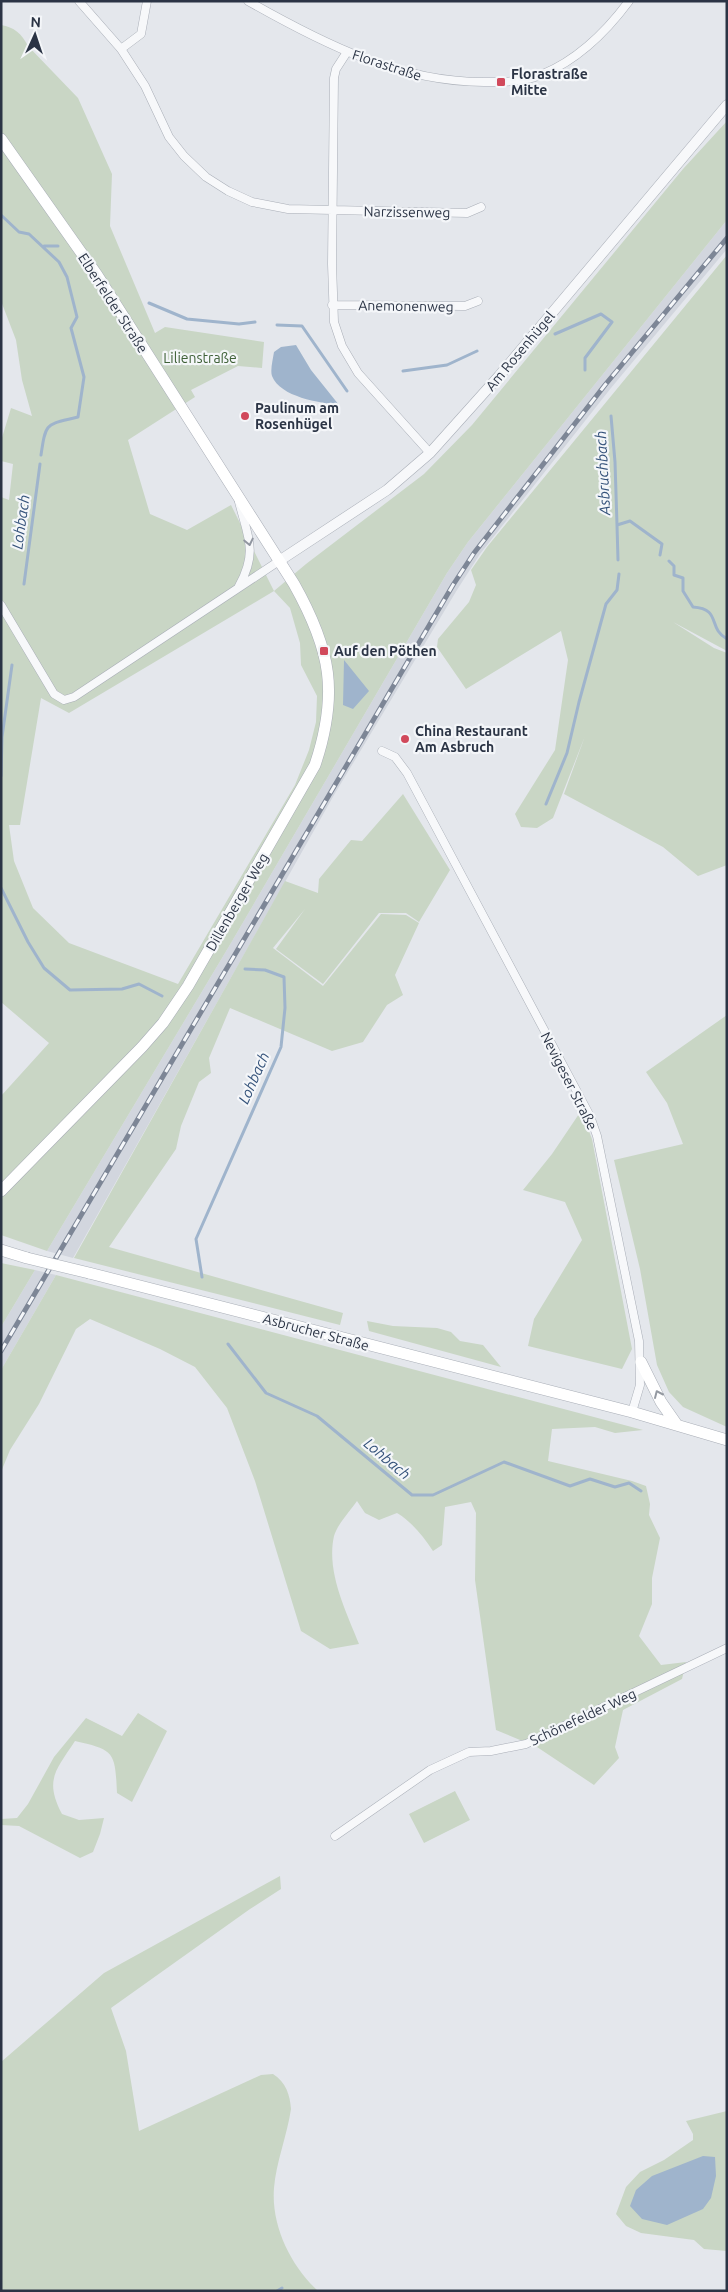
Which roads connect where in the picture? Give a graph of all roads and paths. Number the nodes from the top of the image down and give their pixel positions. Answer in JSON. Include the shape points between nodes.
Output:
{"nodes":[{"id":1,"x":79,"y":1,"type":"edge"},
{"id":2,"x":147,"y":1,"type":"edge"},
{"id":3,"x":248,"y":1,"type":"edge"},
{"id":4,"x":629,"y":1,"type":"edge"},
{"id":5,"x":121,"y":49,"type":"junction"},
{"id":6,"x":347,"y":52,"type":"junction"},
{"id":7,"x":727,"y":105,"type":"edge"},
{"id":8,"x":1,"y":139,"type":"edge"},
{"id":9,"x":481,"y":207,"type":"dead end"},
{"id":10,"x":333,"y":211,"type":"junction"},
{"id":11,"x":478,"y":301,"type":"dead end"},
{"id":12,"x":332,"y":305,"type":"junction"},
{"id":13,"x":430,"y":453,"type":"junction"},
{"id":14,"x":237,"y":495,"type":"junction"},
{"id":15,"x":279,"y":561,"type":"junction"},
{"id":16,"x":238,"y":588,"type":"junction"},
{"id":17,"x":1,"y":605,"type":"edge"},
{"id":18,"x":382,"y":751,"type":"dead end"},
{"id":19,"x":1,"y":1190,"type":"edge"},
{"id":20,"x":1,"y":1242,"type":"edge"},
{"id":21,"x":5,"y":1251,"type":"edge"},
{"id":22,"x":641,"y":1362,"type":"junction"},
{"id":23,"x":632,"y":1412,"type":"junction"},
{"id":24,"x":677,"y":1425,"type":"junction"},
{"id":25,"x":727,"y":1440,"type":"edge"},
{"id":26,"x":727,"y":1648,"type":"edge"},
{"id":27,"x":335,"y":1836,"type":"dead end"}],
"edges":[{"from":1,"to":5,"type":"street","name":"Narzissenweg"},
{"from":2,"to":5,"type":"street","via":[[141,34]]},
{"from":3,"to":6,"type":"street","name":"Florastraße"},
{"from":4,"to":6,"type":"street","name":"Florastraße","via":[[616,20],[582,52],[542,75],[522,80],[473,82],[437,79],[407,73]]},
{"from":5,"to":10,"type":"street","name":"Narzissenweg","via":[[145,86],[169,137],[206,177],[252,202],[288,209]]},
{"from":6,"to":10,"type":"street","via":[[334,78]]},
{"from":7,"to":13,"type":"street","name":"Am Rosenhügel"},
{"from":8,"to":14,"type":"main road","name":"Elberfelder Straße","via":[[97,275]]},
{"from":9,"to":10,"type":"street","name":"Narzissenweg","via":[[467,213]]},
{"from":10,"to":12,"type":"street"},
{"from":11,"to":12,"type":"street","name":"Anemonenweg","via":[[465,306]]},
{"from":12,"to":13,"type":"street","via":[[342,346],[358,373]]},
{"from":13,"to":15,"type":"street","name":"Am Rosenhügel","via":[[387,490]]},
{"from":14,"to":15,"type":"main road","name":"Elberfelder Straße"},
{"from":14,"to":16,"type":"street","name":"Elberfelder Straße","one_way":true,"via":[[251,547],[247,571]]},
{"from":15,"to":16,"type":"street"},
{"from":15,"to":19,"type":"main road","name":"Dillenberger Weg","via":[[306,604],[324,651],[329,694],[324,738],[314,765],[188,986],[163,1023]]},
{"from":16,"to":17,"type":"street","via":[[74,697],[64,700],[54,694]]},
{"from":18,"to":22,"type":"street","name":"Nevigeser Straße","via":[[395,757],[407,773],[590,1116],[603,1164]]},
{"from":20,"to":21,"type":"main road"},
{"from":21,"to":23,"type":"main road","name":"Asbrucher Straße","bridge":true},
{"from":22,"to":23,"type":"street","name":"Nevigeser Straße","via":[[640,1386]]},
{"from":24,"to":22,"type":"main road","one_way":true},
{"from":23,"to":24,"type":"main road"},
{"from":24,"to":25,"type":"main road"},
{"from":26,"to":27,"type":"street","name":"Schönefelder Weg","via":[[526,1744],[469,1752],[430,1770]]}]}
